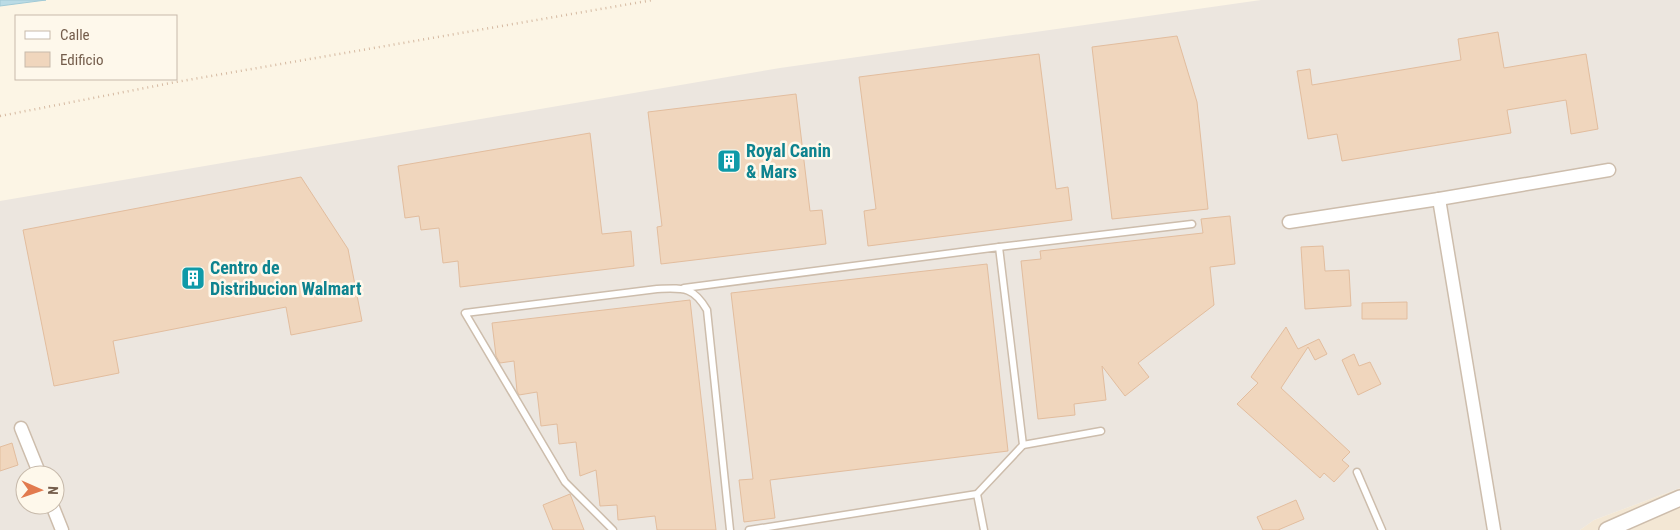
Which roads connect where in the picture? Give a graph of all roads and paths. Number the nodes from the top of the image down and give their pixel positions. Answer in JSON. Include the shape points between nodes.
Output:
{"nodes":[{"id":1,"x":653,"y":0,"type":"edge"},
{"id":2,"x":0,"y":116,"type":"edge"},
{"id":3,"x":1610,"y":170,"type":"dead end"},
{"id":4,"x":1439,"y":199,"type":"junction"},
{"id":5,"x":1289,"y":222,"type":"dead end"},
{"id":6,"x":1192,"y":224,"type":"dead end"},
{"id":7,"x":999,"y":247,"type":"junction"},
{"id":8,"x":684,"y":288,"type":"junction"},
{"id":9,"x":21,"y":428,"type":"dead end"},
{"id":10,"x":1101,"y":430,"type":"dead end"},
{"id":11,"x":1023,"y":445,"type":"junction"},
{"id":12,"x":36,"y":465,"type":"edge"},
{"id":13,"x":1357,"y":472,"type":"dead end"},
{"id":14,"x":978,"y":494,"type":"junction"},
{"id":15,"x":1680,"y":498,"type":"edge"},
{"id":16,"x":56,"y":515,"type":"edge"},
{"id":17,"x":62,"y":530,"type":"edge"},
{"id":18,"x":613,"y":530,"type":"edge"},
{"id":19,"x":730,"y":530,"type":"edge"},
{"id":20,"x":749,"y":530,"type":"edge"},
{"id":21,"x":984,"y":530,"type":"edge"},
{"id":22,"x":1382,"y":530,"type":"edge"},
{"id":23,"x":1494,"y":530,"type":"edge"},
{"id":24,"x":1608,"y":530,"type":"edge"}],
"edges":[{"from":1,"to":2,"type":"path","via":[[176,82]]},
{"from":3,"to":4,"type":"street"},
{"from":4,"to":5,"type":"street"},
{"from":4,"to":23,"type":"street"},
{"from":6,"to":7,"type":"lane"},
{"from":7,"to":8,"type":"lane"},
{"from":7,"to":11,"type":"lane"},
{"from":8,"to":18,"type":"lane","via":[[465,313],[565,482]]},
{"from":8,"to":19,"type":"lane","via":[[700,298],[707,310]]},
{"from":9,"to":12,"type":"street"},
{"from":10,"to":11,"type":"lane"},
{"from":11,"to":14,"type":"lane"},
{"from":13,"to":22,"type":"lane"},
{"from":14,"to":20,"type":"lane"},
{"from":14,"to":21,"type":"lane"},
{"from":15,"to":24,"type":"street"},
{"from":16,"to":17,"type":"street"}]}
